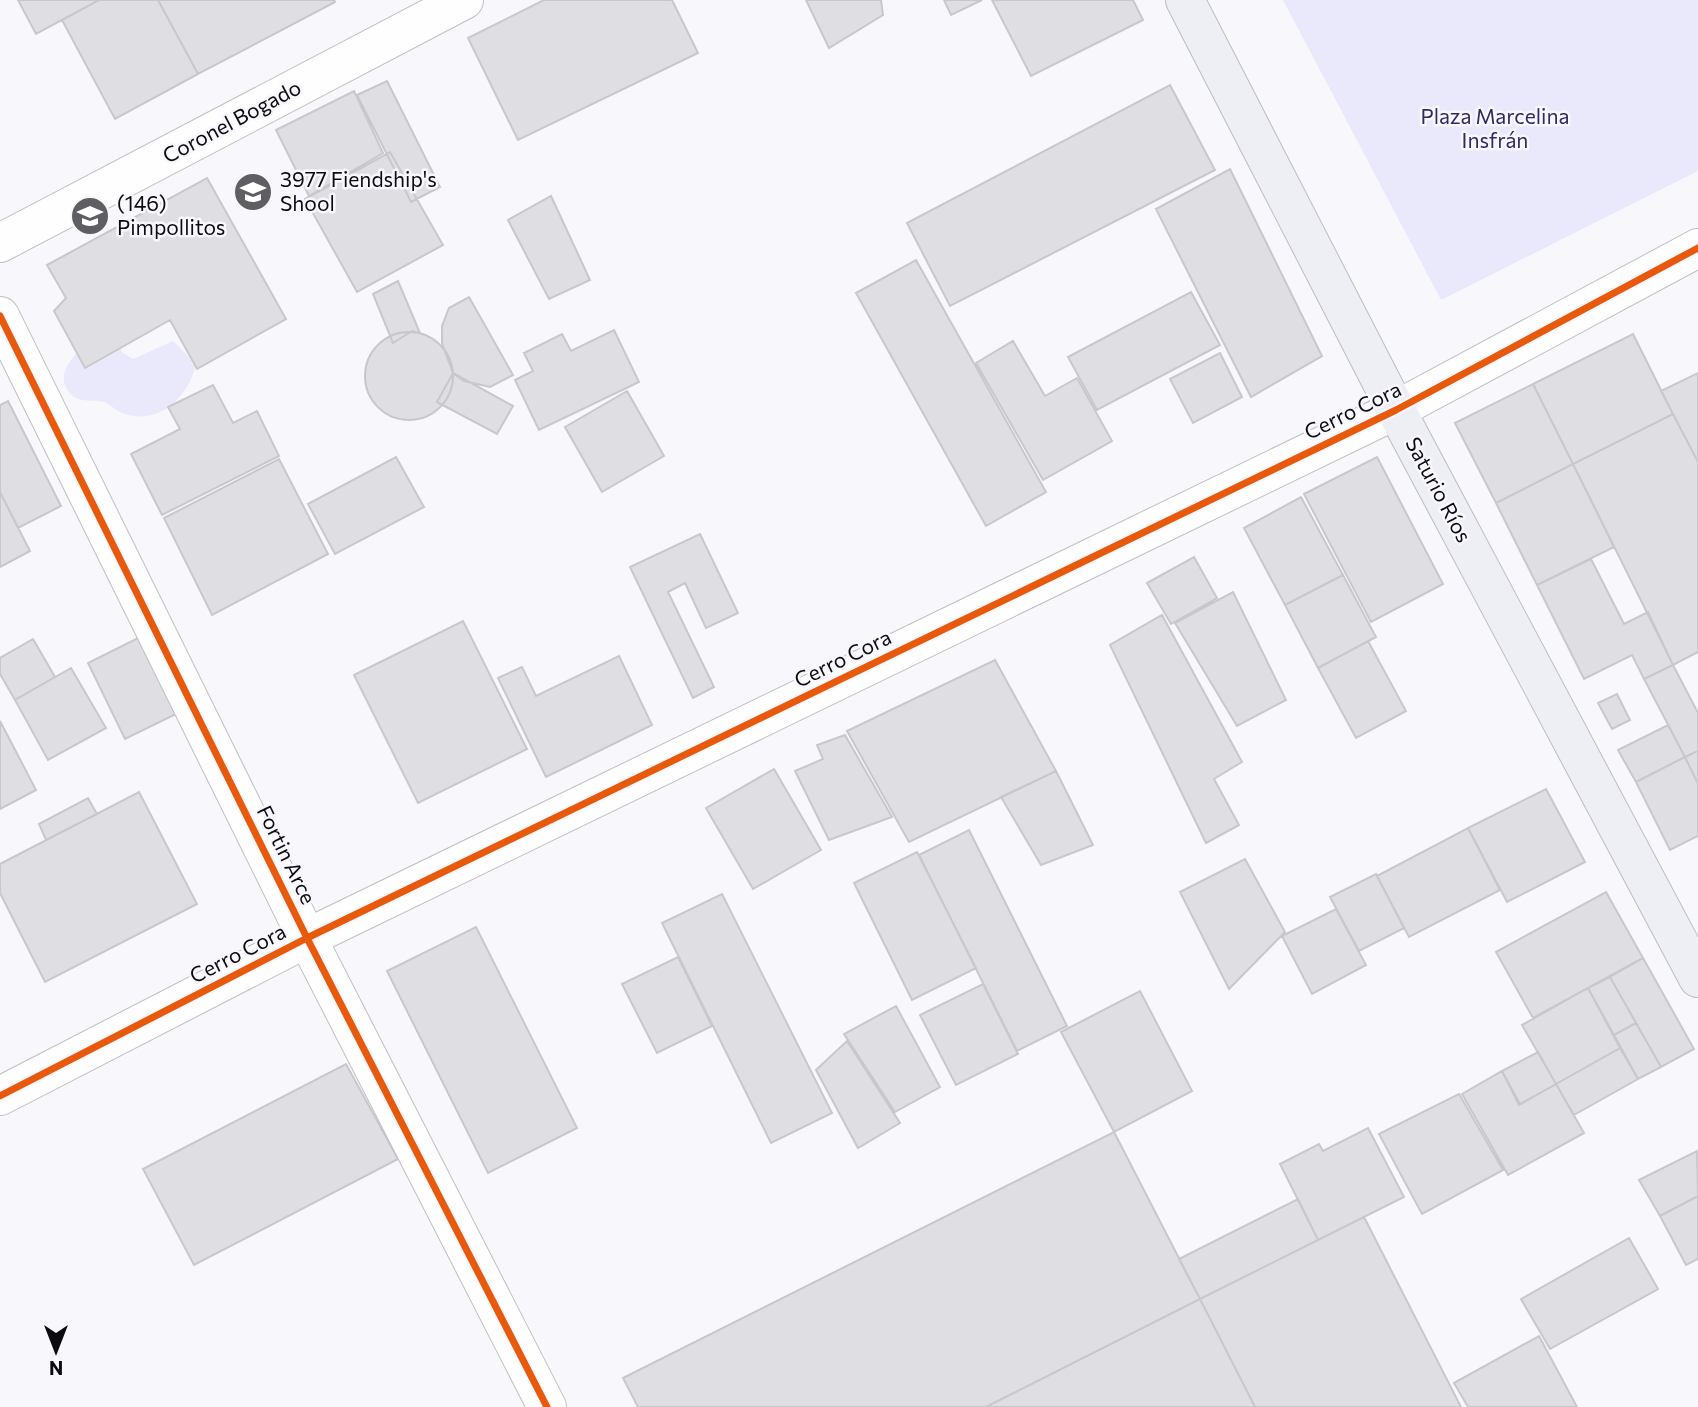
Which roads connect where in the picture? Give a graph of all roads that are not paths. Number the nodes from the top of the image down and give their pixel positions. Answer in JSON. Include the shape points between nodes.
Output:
{"nodes":[{"id":1,"x":464,"y":0,"type":"edge"},
{"id":2,"x":1185,"y":0,"type":"edge"},
{"id":3,"x":0,"y":243,"type":"edge"},
{"id":4,"x":1698,"y":248,"type":"edge"},
{"id":5,"x":0,"y":316,"type":"edge"},
{"id":6,"x":1396,"y":410,"type":"junction"},
{"id":7,"x":307,"y":938,"type":"junction"},
{"id":8,"x":1698,"y":978,"type":"edge"},
{"id":9,"x":0,"y":1096,"type":"edge"},
{"id":10,"x":547,"y":1407,"type":"edge"}],
"edges":[{"from":1,"to":3,"type":"street","name":"Coronel Bogado"},
{"from":2,"to":6,"type":"highway","name":"Saturio Ríos"},
{"from":4,"to":6,"type":"street","name":"Cerro Cora"},
{"from":5,"to":7,"type":"street","name":"Fortin Arce"},
{"from":6,"to":7,"type":"street","name":"Cerro Cora"},
{"from":6,"to":8,"type":"highway","name":"Saturio Ríos"},
{"from":7,"to":9,"type":"street","name":"Cerro Cora"},
{"from":7,"to":10,"type":"street","name":"Fortin Arce"}]}
